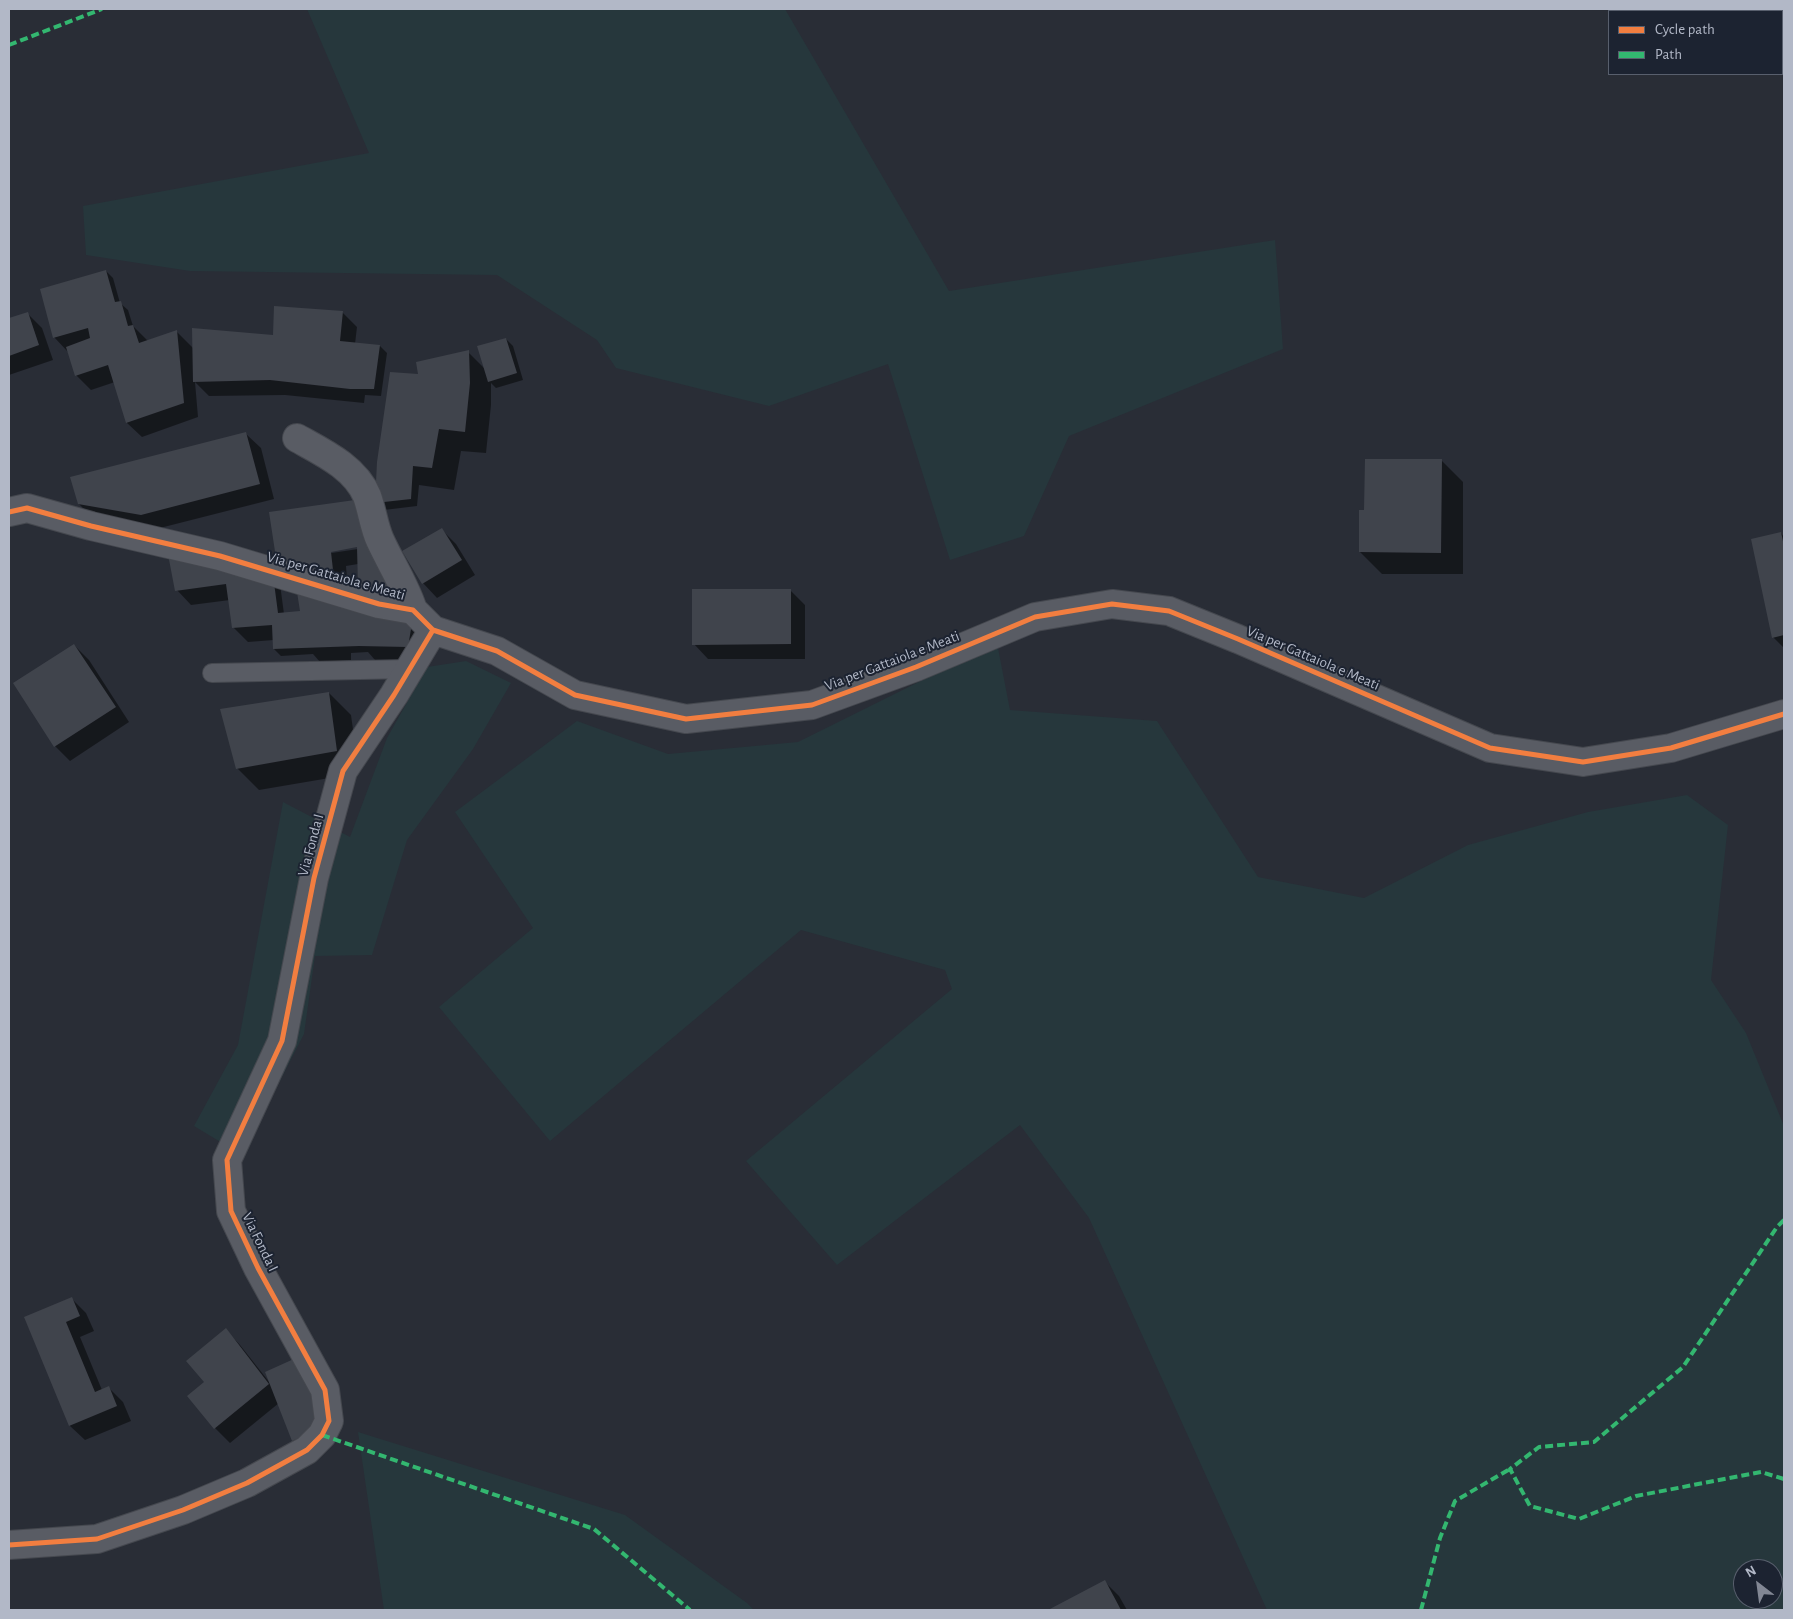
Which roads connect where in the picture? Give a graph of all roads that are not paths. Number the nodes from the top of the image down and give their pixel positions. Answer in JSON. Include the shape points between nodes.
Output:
{"nodes":[{"id":1,"x":297,"y":438,"type":"dead end"},
{"id":2,"x":9,"y":512,"type":"edge"},
{"id":3,"x":413,"y":610,"type":"junction"},
{"id":4,"x":433,"y":630,"type":"junction"},
{"id":5,"x":410,"y":669,"type":"junction"},
{"id":6,"x":212,"y":673,"type":"dead end"},
{"id":7,"x":1784,"y":714,"type":"edge"},
{"id":8,"x":9,"y":1545,"type":"edge"}],
"edges":[{"from":1,"to":3,"type":"street","via":[[336,460],[362,485],[379,539],[407,591]]},
{"from":2,"to":3,"type":"street","name":"Via per Gattaiola e Meati","via":[[27,508],[220,556],[379,604]]},
{"from":3,"to":4,"type":"street","name":"Via per Gattaiola e Meati"},
{"from":4,"to":5,"type":"street","name":"Via Fonda I"},
{"from":4,"to":7,"type":"street","name":"Via per Gattaiola e Meati","via":[[498,651],[575,695],[686,719],[812,706],[1035,617],[1112,604],[1169,612],[1490,748],[1583,762],[1671,748]]},
{"from":5,"to":6,"type":"lane"},
{"from":5,"to":8,"type":"street","name":"Via Fonda I","via":[[343,771],[314,878],[282,1041],[227,1160],[231,1211],[258,1268],[325,1390],[329,1422],[322,1435],[307,1450],[247,1483],[182,1510],[97,1539]]}]}
